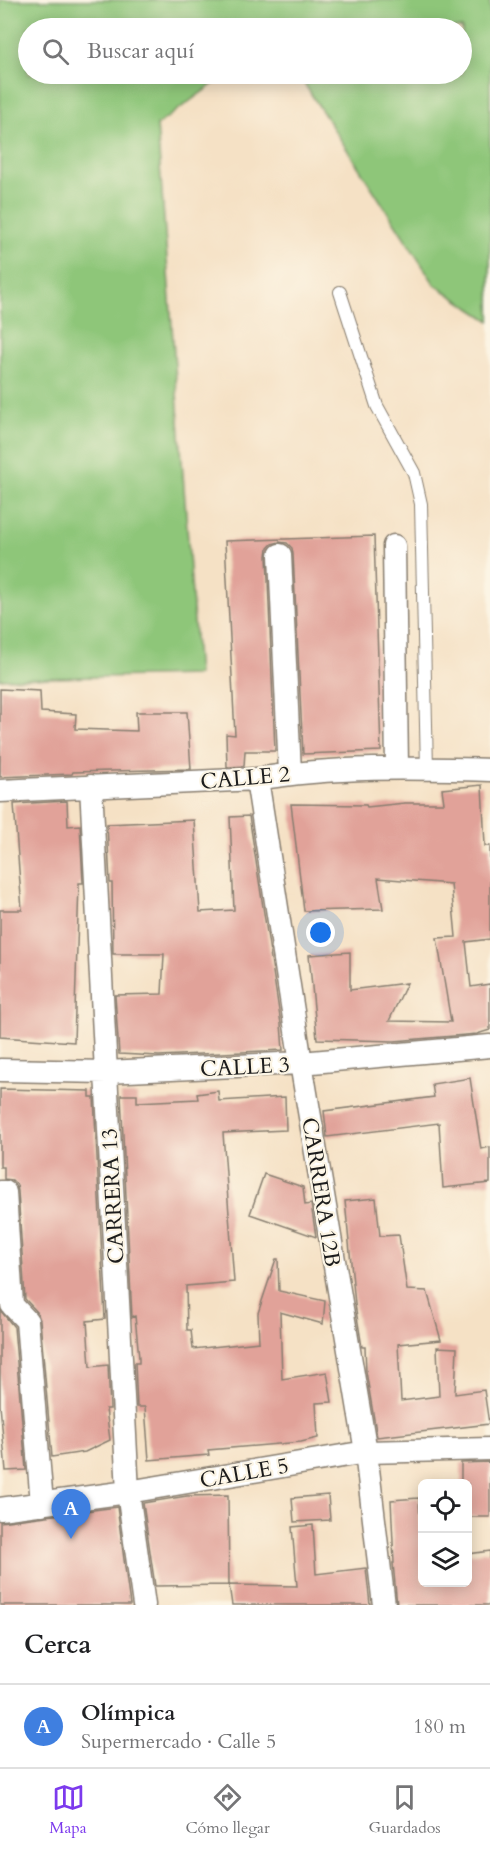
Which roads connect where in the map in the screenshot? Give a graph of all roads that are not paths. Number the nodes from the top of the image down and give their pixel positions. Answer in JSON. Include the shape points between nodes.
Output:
{"nodes":[{"id":1,"x":340,"y":292,"type":"dead end"},
{"id":2,"x":394,"y":546,"type":"dead end"},
{"id":3,"x":280,"y":555,"type":"dead end"},
{"id":4,"x":397,"y":768,"type":"junction"},
{"id":5,"x":427,"y":769,"type":"junction"},
{"id":6,"x":490,"y":770,"type":"edge"},
{"id":7,"x":290,"y":773,"type":"junction"},
{"id":8,"x":257,"y":779,"type":"junction"},
{"id":9,"x":91,"y":786,"type":"junction"},
{"id":10,"x":0,"y":790,"type":"edge"},
{"id":11,"x":490,"y":1046,"type":"edge"},
{"id":12,"x":301,"y":1063,"type":"junction"},
{"id":13,"x":0,"y":1070,"type":"edge"},
{"id":14,"x":106,"y":1072,"type":"junction"},
{"id":15,"x":2,"y":1192,"type":"edge"},
{"id":16,"x":490,"y":1449,"type":"edge"},
{"id":17,"x":366,"y":1452,"type":"junction"},
{"id":18,"x":128,"y":1492,"type":"junction"},
{"id":19,"x":42,"y":1504,"type":"junction"},
{"id":20,"x":0,"y":1509,"type":"edge"},
{"id":21,"x":144,"y":1605,"type":"edge"},
{"id":22,"x":384,"y":1605,"type":"edge"}],
"edges":[{"from":1,"to":5,"type":"lane","via":[[377,406],[414,472],[421,504]]},
{"from":2,"to":4,"type":"street"},
{"from":3,"to":7,"type":"street"},
{"from":4,"to":5,"type":"street","name":"CALLE 2"},
{"from":4,"to":7,"type":"street","name":"CALLE 2"},
{"from":5,"to":6,"type":"street","name":"CALLE 2"},
{"from":7,"to":8,"type":"street","name":"CALLE 2"},
{"from":8,"to":9,"type":"street","name":"CALLE 2"},
{"from":8,"to":12,"type":"street","name":"CARRERA 12B"},
{"from":9,"to":10,"type":"street","name":"CALLE 2"},
{"from":9,"to":14,"type":"street","name":"CARRERA 13"},
{"from":11,"to":12,"type":"street","name":"CALLE 3"},
{"from":12,"to":14,"type":"street","name":"CALLE 3"},
{"from":12,"to":17,"type":"street","name":"CARRERA 12B"},
{"from":13,"to":14,"type":"street","name":"CALLE 3"},
{"from":14,"to":18,"type":"street","name":"CARRERA 13"},
{"from":15,"to":19,"type":"street","via":[[12,1305],[27,1321]]},
{"from":16,"to":17,"type":"street","name":"CALLE 5"},
{"from":17,"to":18,"type":"street","name":"CALLE 5"},
{"from":17,"to":22,"type":"street","name":"CARRERA 12B"},
{"from":18,"to":19,"type":"street","name":"CALLE 5"},
{"from":18,"to":21,"type":"street","name":"CARRERA 13"},
{"from":19,"to":20,"type":"street","name":"CALLE 5"}]}
